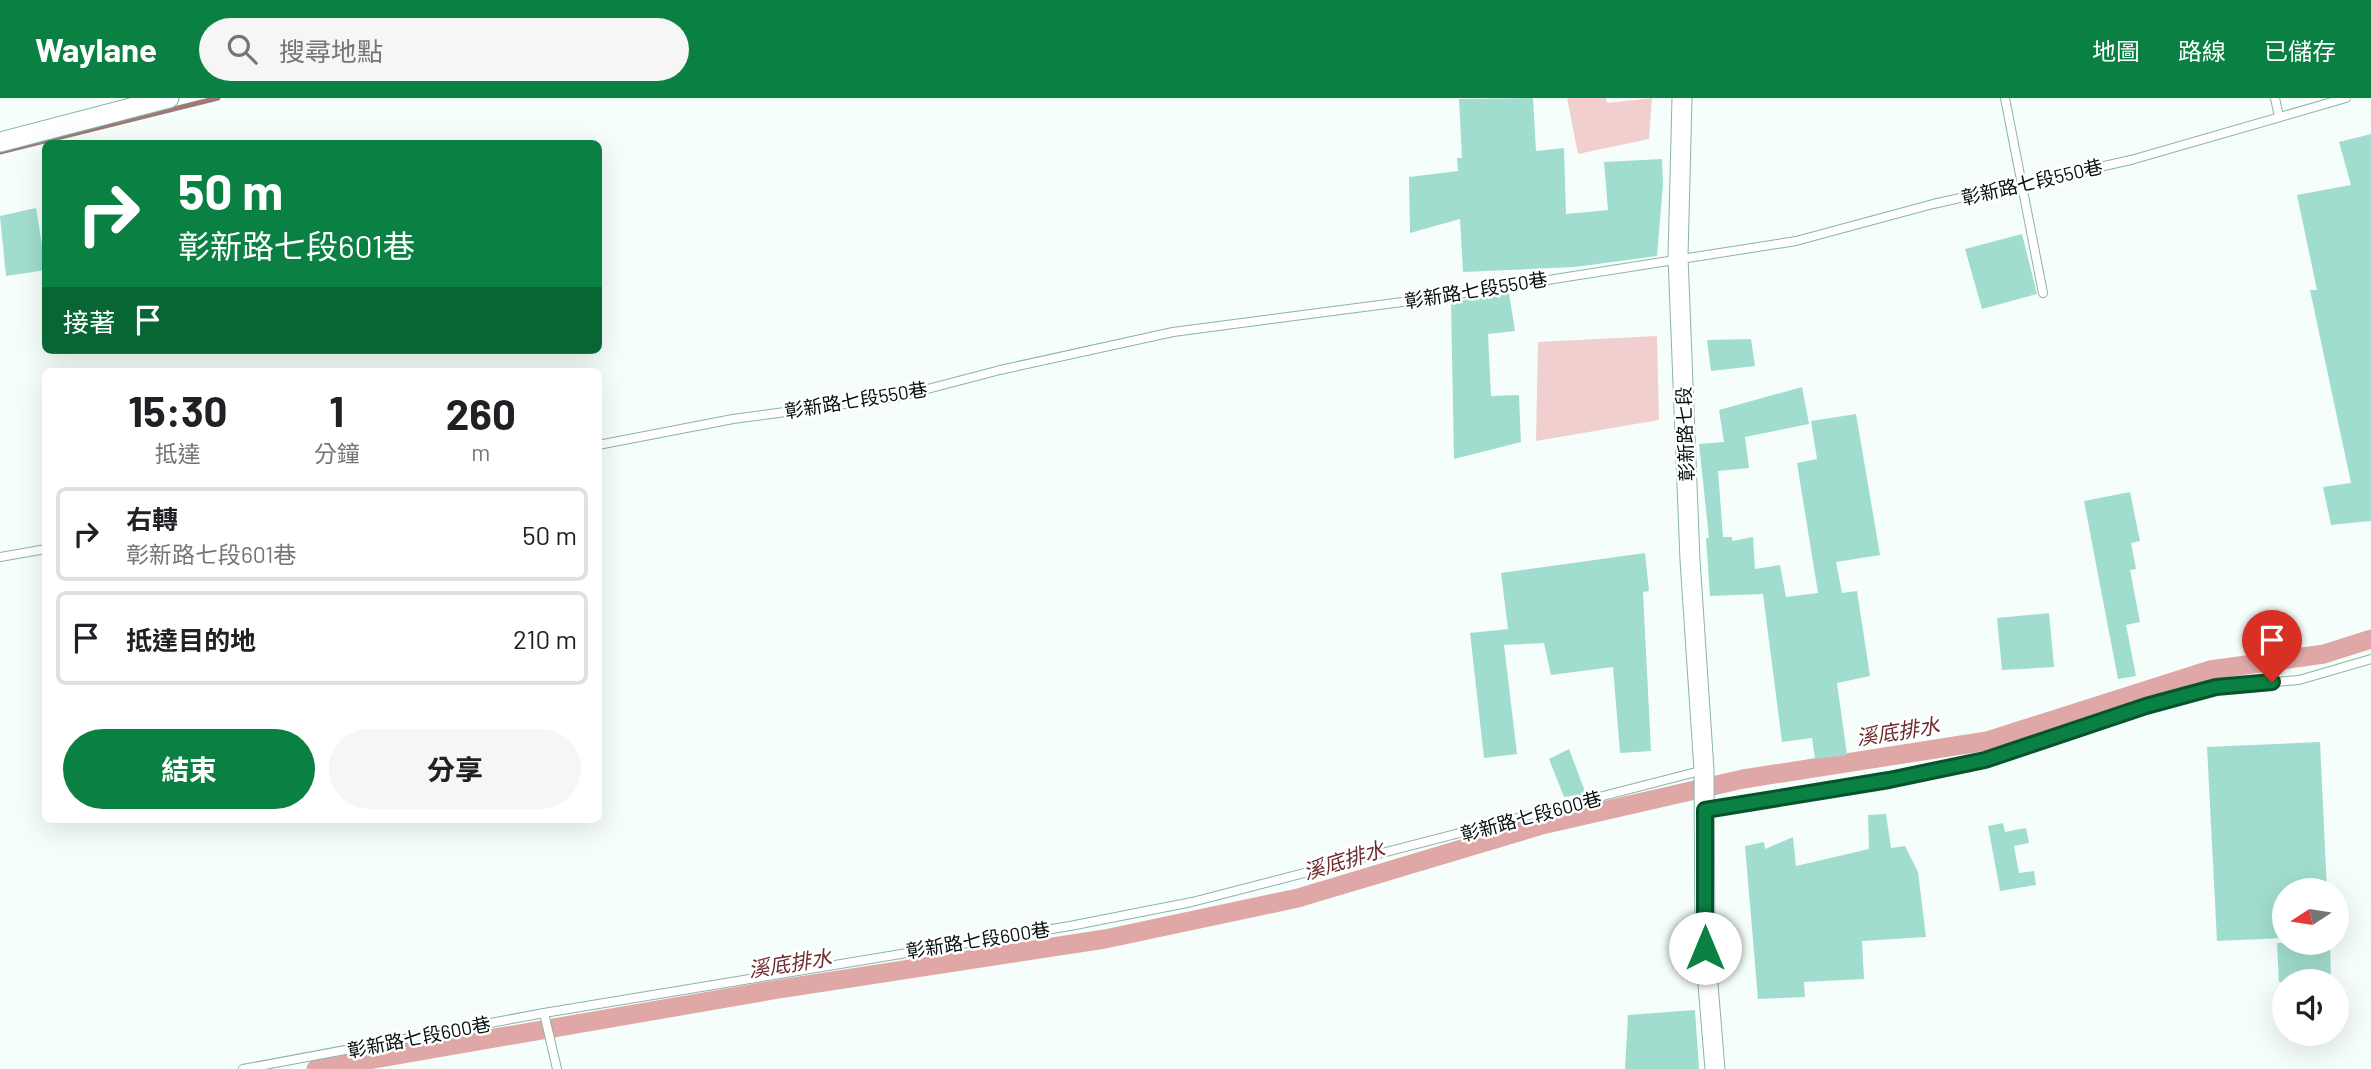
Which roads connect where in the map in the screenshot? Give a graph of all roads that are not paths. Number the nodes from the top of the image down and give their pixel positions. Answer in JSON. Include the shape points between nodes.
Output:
{"nodes":[{"id":1,"x":169,"y":98,"type":"edge"},
{"id":2,"x":1682,"y":98,"type":"edge"},
{"id":3,"x":2005,"y":98,"type":"edge"},
{"id":4,"x":2275,"y":98,"type":"edge"},
{"id":5,"x":2346,"y":98,"type":"edge"},
{"id":6,"x":2279,"y":117,"type":"junction"},
{"id":7,"x":0,"y":142,"type":"edge"},
{"id":8,"x":2023,"y":183,"type":"junction"},
{"id":9,"x":1678,"y":257,"type":"junction"},
{"id":10,"x":2043,"y":293,"type":"dead end"},
{"id":11,"x":602,"y":444,"type":"edge"},
{"id":12,"x":42,"y":550,"type":"edge"},
{"id":13,"x":0,"y":557,"type":"edge"},
{"id":14,"x":2371,"y":659,"type":"edge"},
{"id":15,"x":1704,"y":770,"type":"junction"},
{"id":16,"x":1705,"y":810,"type":"junction"},
{"id":17,"x":544,"y":1013,"type":"junction"},
{"id":18,"x":243,"y":1069,"type":"edge"},
{"id":19,"x":556,"y":1069,"type":"edge"},
{"id":20,"x":1716,"y":1069,"type":"edge"}],
"edges":[{"from":1,"to":7,"type":"street"},
{"from":2,"to":9,"type":"street","name":"彰新路七段"},
{"from":3,"to":8,"type":"lane"},
{"from":4,"to":6,"type":"lane"},
{"from":5,"to":6,"type":"lane","name":"彰新路七段550巷"},
{"from":6,"to":8,"type":"lane","name":"彰新路七段550巷","via":[[2131,160]]},
{"from":8,"to":9,"type":"lane","name":"彰新路七段550巷","via":[[1796,240]]},
{"from":8,"to":10,"type":"lane"},
{"from":9,"to":11,"type":"lane","name":"彰新路七段550巷","via":[[1433,298],[1173,332],[897,397],[733,419]]},
{"from":9,"to":15,"type":"street","name":"彰新路七段"},
{"from":12,"to":13,"type":"lane"},
{"from":14,"to":16,"type":"lane","via":[[2299,680],[2216,687],[2169,699],[1985,760]]},
{"from":15,"to":16,"type":"street","name":"彰新路七段"},
{"from":15,"to":17,"type":"lane","name":"彰新路七段600巷","via":[[1192,902]]},
{"from":16,"to":20,"type":"street","via":[[1705,948]]},
{"from":17,"to":18,"type":"lane","name":"彰新路七段600巷"},
{"from":17,"to":19,"type":"lane"}]}
